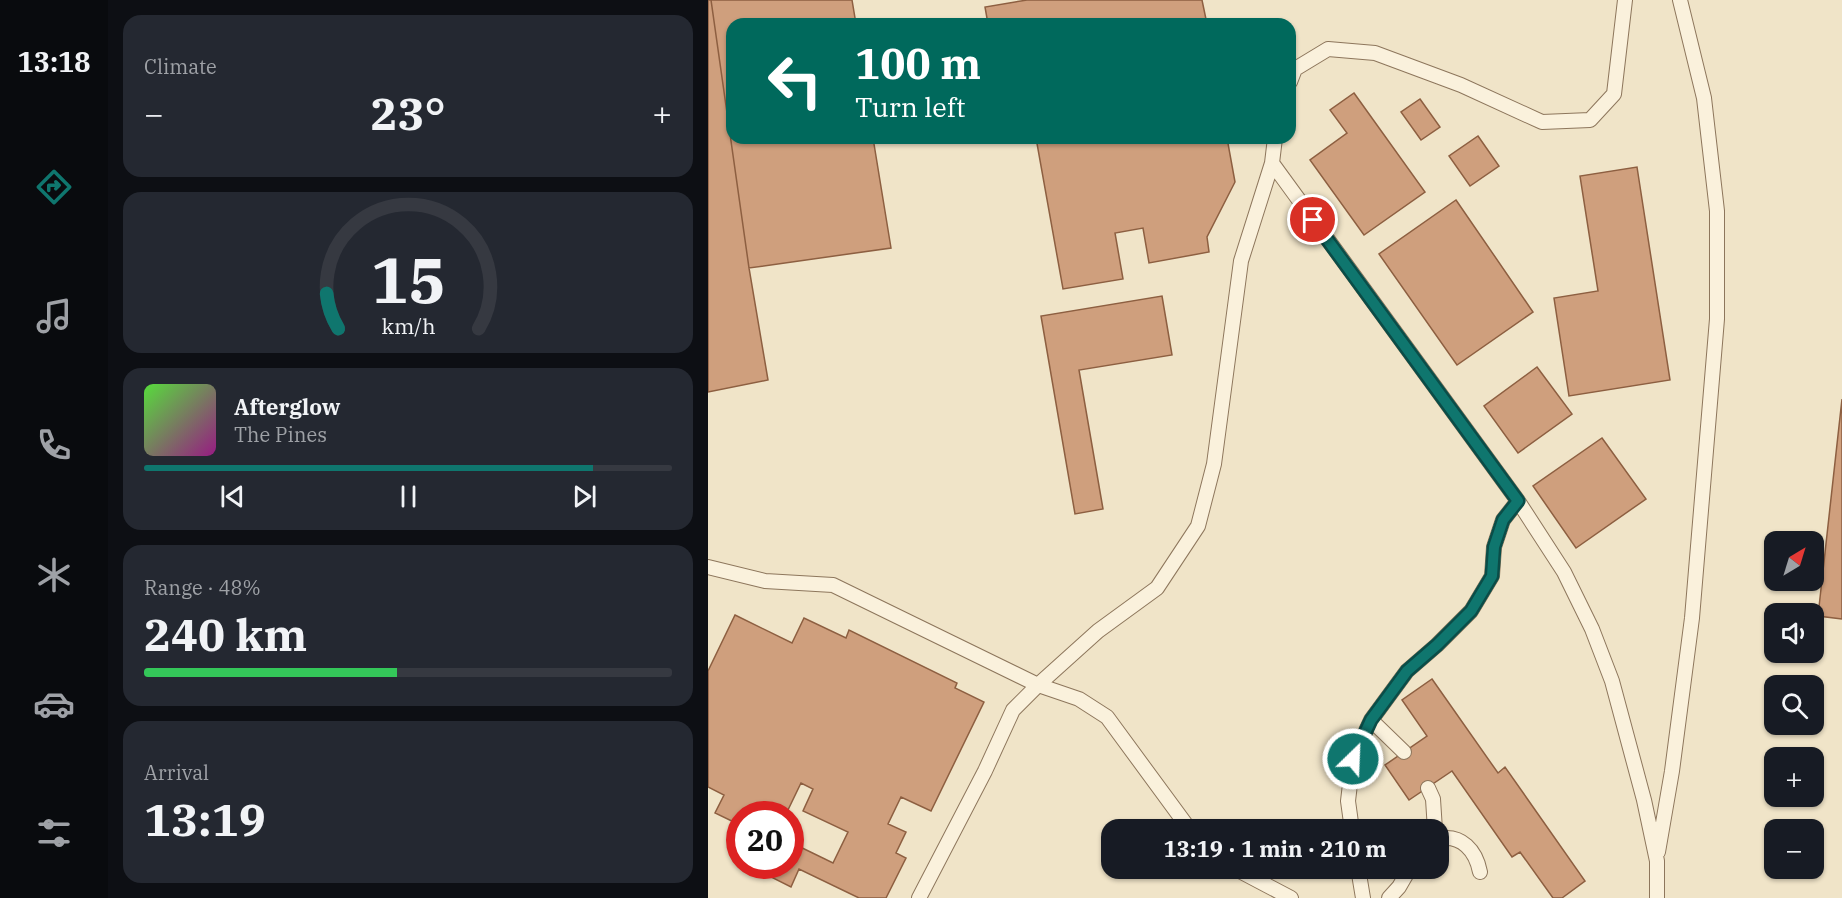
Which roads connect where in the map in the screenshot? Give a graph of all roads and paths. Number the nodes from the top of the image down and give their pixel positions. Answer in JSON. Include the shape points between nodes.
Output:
{"nodes":[{"id":1,"x":1625,"y":0,"type":"edge"},
{"id":2,"x":1680,"y":0,"type":"edge"},
{"id":3,"x":1296,"y":68,"type":"edge"},
{"id":4,"x":1274,"y":144,"type":"edge"},
{"id":5,"x":1272,"y":163,"type":"junction"},
{"id":6,"x":1518,"y":501,"type":"junction"},
{"id":7,"x":708,"y":567,"type":"edge"},
{"id":8,"x":1038,"y":685,"type":"junction"},
{"id":9,"x":1371,"y":720,"type":"junction"},
{"id":10,"x":1404,"y":752,"type":"dead end"},
{"id":11,"x":1428,"y":788,"type":"dead end"},
{"id":12,"x":1182,"y":819,"type":"edge"},
{"id":13,"x":1350,"y":819,"type":"edge"},
{"id":14,"x":1434,"y":819,"type":"edge"},
{"id":15,"x":1449,"y":838,"type":"edge"},
{"id":16,"x":1657,"y":861,"type":"junction"},
{"id":17,"x":1480,"y":872,"type":"dead end"},
{"id":18,"x":1255,"y":879,"type":"edge"},
{"id":19,"x":1360,"y":879,"type":"edge"},
{"id":20,"x":1404,"y":879,"type":"edge"},
{"id":21,"x":919,"y":898,"type":"edge"},
{"id":22,"x":1291,"y":898,"type":"edge"},
{"id":23,"x":1363,"y":898,"type":"edge"},
{"id":24,"x":1389,"y":898,"type":"edge"},
{"id":25,"x":1657,"y":898,"type":"edge"}],
"edges":[{"from":1,"to":3,"type":"lane","via":[[1614,94],[1590,120],[1542,122],[1461,85],[1376,53],[1328,49]]},
{"from":2,"to":16,"type":"lane","via":[[1704,98],[1716,199],[1716,319],[1692,618]]},
{"from":4,"to":5,"type":"lane"},
{"from":5,"to":6,"type":"lane"},
{"from":5,"to":8,"type":"lane","via":[[1241,261],[1214,464],[1198,526],[1157,588],[1098,631]]},
{"from":6,"to":9,"type":"lane","via":[[1503,520],[1494,547],[1492,576],[1471,611],[1407,671]]},
{"from":6,"to":16,"type":"lane","via":[[1564,572],[1608,670]]},
{"from":7,"to":8,"type":"lane","via":[[765,580],[833,585]]},
{"from":8,"to":12,"type":"lane","via":[[1079,699],[1107,717]]},
{"from":8,"to":21,"type":"lane","via":[[1013,710]]},
{"from":9,"to":10,"type":"lane"},
{"from":9,"to":13,"type":"lane","via":[[1353,759],[1348,801]]},
{"from":11,"to":14,"type":"lane"},
{"from":15,"to":17,"type":"lane","via":[[1468,847]]},
{"from":16,"to":25,"type":"lane"},
{"from":18,"to":22,"type":"lane"},
{"from":19,"to":23,"type":"lane"},
{"from":20,"to":24,"type":"lane"}]}
